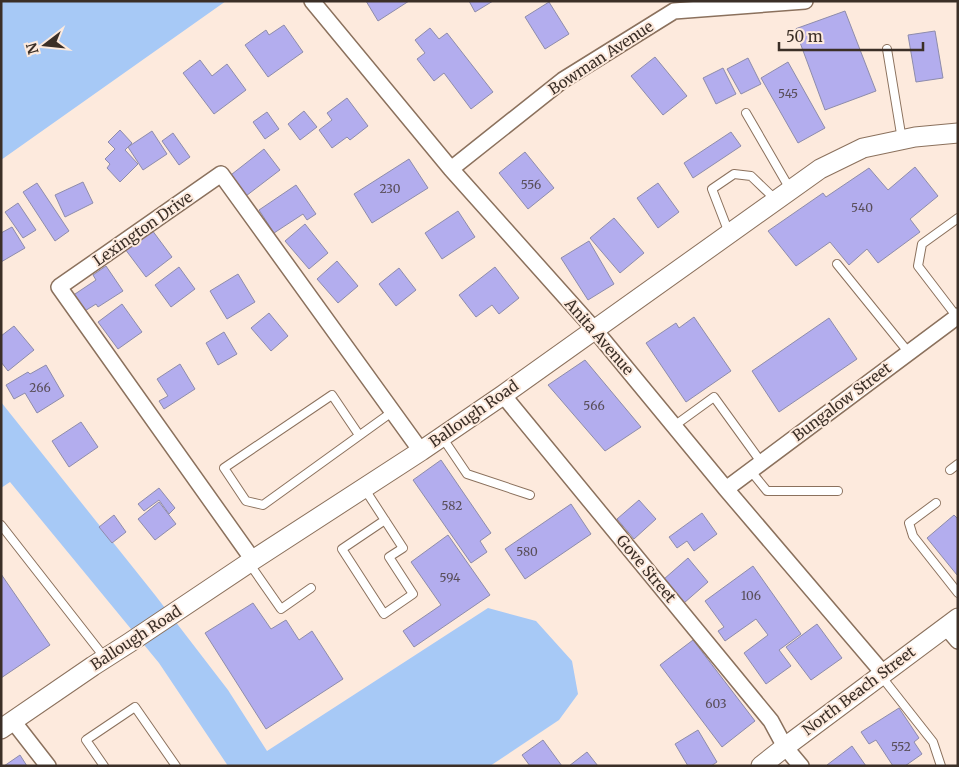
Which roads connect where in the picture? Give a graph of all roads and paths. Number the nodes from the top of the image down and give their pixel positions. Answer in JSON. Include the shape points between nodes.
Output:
{"nodes":[{"id":1,"x":312,"y":1,"type":"edge"},
{"id":2,"x":805,"y":1,"type":"edge"},
{"id":3,"x":886,"y":49,"type":"dead end"},
{"id":4,"x":746,"y":113,"type":"dead end"},
{"id":5,"x":956,"y":135,"type":"edge"},
{"id":6,"x":902,"y":140,"type":"junction"},
{"id":7,"x":451,"y":169,"type":"junction"},
{"id":8,"x":784,"y":195,"type":"junction"},
{"id":9,"x":958,"y":218,"type":"edge"},
{"id":10,"x":729,"y":234,"type":"junction"},
{"id":11,"x":838,"y":264,"type":"dead end"},
{"id":12,"x":957,"y":316,"type":"edge"},
{"id":13,"x":594,"y":329,"type":"junction"},
{"id":14,"x":908,"y":353,"type":"junction"},
{"id":15,"x":502,"y":395,"type":"junction"},
{"id":16,"x":392,"y":412,"type":"junction"},
{"id":17,"x":674,"y":426,"type":"junction"},
{"id":18,"x":359,"y":435,"type":"junction"},
{"id":19,"x":442,"y":437,"type":"junction"},
{"id":20,"x":421,"y":452,"type":"junction"},
{"id":21,"x":958,"y":464,"type":"edge"},
{"id":22,"x":755,"y":466,"type":"junction"},
{"id":23,"x":950,"y":470,"type":"dead end"},
{"id":24,"x":364,"y":488,"type":"junction"},
{"id":25,"x":726,"y":488,"type":"junction"},
{"id":26,"x":838,"y":491,"type":"dead end"},
{"id":27,"x":530,"y":495,"type":"dead end"},
{"id":28,"x":936,"y":503,"type":"dead end"},
{"id":29,"x":385,"y":520,"type":"junction"},
{"id":30,"x":1,"y":526,"type":"edge"},
{"id":31,"x":251,"y":562,"type":"junction"},
{"id":32,"x":311,"y":588,"type":"dead end"},
{"id":33,"x":958,"y":593,"type":"edge"},
{"id":34,"x":954,"y":628,"type":"edge"},
{"id":35,"x":105,"y":659,"type":"junction"},
{"id":36,"x":882,"y":674,"type":"junction"},
{"id":37,"x":7,"y":725,"type":"edge"},
{"id":38,"x":785,"y":747,"type":"junction"},
{"id":39,"x":48,"y":766,"type":"edge"},
{"id":40,"x":104,"y":766,"type":"edge"},
{"id":41,"x":176,"y":766,"type":"edge"},
{"id":42,"x":761,"y":766,"type":"edge"},
{"id":43,"x":801,"y":766,"type":"edge"},
{"id":44,"x":941,"y":766,"type":"edge"}],
"edges":[{"from":1,"to":7,"type":"street","name":"Anita Avenue"},
{"from":2,"to":7,"type":"street","name":"Bowman Avenue","via":[[674,11],[563,80]]},
{"from":3,"to":6,"type":"lane"},
{"from":4,"to":8,"type":"lane"},
{"from":5,"to":6,"type":"street","name":"Ballough Road"},
{"from":6,"to":8,"type":"street","name":"Ballough Road","via":[[863,148],[820,170]]},
{"from":7,"to":13,"type":"street","name":"Anita Avenue"},
{"from":8,"to":10,"type":"street","name":"Ballough Road"},
{"from":8,"to":10,"type":"lane","via":[[751,176],[734,174],[712,189]]},
{"from":9,"to":12,"type":"lane","via":[[922,244],[918,266]]},
{"from":10,"to":13,"type":"street","name":"Ballough Road"},
{"from":11,"to":14,"type":"lane"},
{"from":12,"to":14,"type":"street","name":"Bungalow Street"},
{"from":13,"to":15,"type":"street","name":"Ballough Road"},
{"from":13,"to":17,"type":"street","name":"Anita Avenue"},
{"from":14,"to":22,"type":"street","name":"Bungalow Street"},
{"from":15,"to":19,"type":"street","name":"Ballough Road"},
{"from":15,"to":38,"type":"street","name":"Gove Street","via":[[771,721]]},
{"from":16,"to":18,"type":"lane"},
{"from":16,"to":20,"type":"street","name":"Lexington Drive"},
{"from":16,"to":31,"type":"street","name":"Lexington Drive","via":[[221,174],[59,287]]},
{"from":17,"to":22,"type":"lane","via":[[714,397]]},
{"from":17,"to":25,"type":"street","name":"Anita Avenue"},
{"from":18,"to":18,"type":"lane","via":[[263,505],[246,501],[224,468],[332,395]]},
{"from":19,"to":20,"type":"street","name":"Ballough Road"},
{"from":19,"to":27,"type":"lane","via":[[467,474]]},
{"from":20,"to":24,"type":"street","name":"Ballough Road"},
{"from":21,"to":23,"type":"lane"},
{"from":22,"to":25,"type":"street","name":"Bungalow Street"},
{"from":22,"to":26,"type":"lane","via":[[767,491]]},
{"from":24,"to":29,"type":"lane"},
{"from":24,"to":31,"type":"street","name":"Ballough Road"},
{"from":25,"to":36,"type":"street","name":"Anita Avenue"},
{"from":28,"to":33,"type":"lane","via":[[909,523],[913,536]]},
{"from":29,"to":29,"type":"lane","via":[[342,550],[384,614],[413,594],[389,557],[403,548]]},
{"from":30,"to":35,"type":"lane"},
{"from":31,"to":32,"type":"lane","via":[[281,609]]},
{"from":31,"to":35,"type":"street","name":"Ballough Road"},
{"from":34,"to":36,"type":"street","name":"North Beach Street"},
{"from":35,"to":37,"type":"street","name":"Ballough Road"},
{"from":36,"to":38,"type":"street","name":"North Beach Street"},
{"from":36,"to":44,"type":"lane","via":[[934,742]]},
{"from":37,"to":39,"type":"street"},
{"from":38,"to":42,"type":"street","name":"North Beach Street"},
{"from":38,"to":43,"type":"street","name":"Gove Street"},
{"from":40,"to":41,"type":"lane","via":[[86,740],[135,707]]}]}
